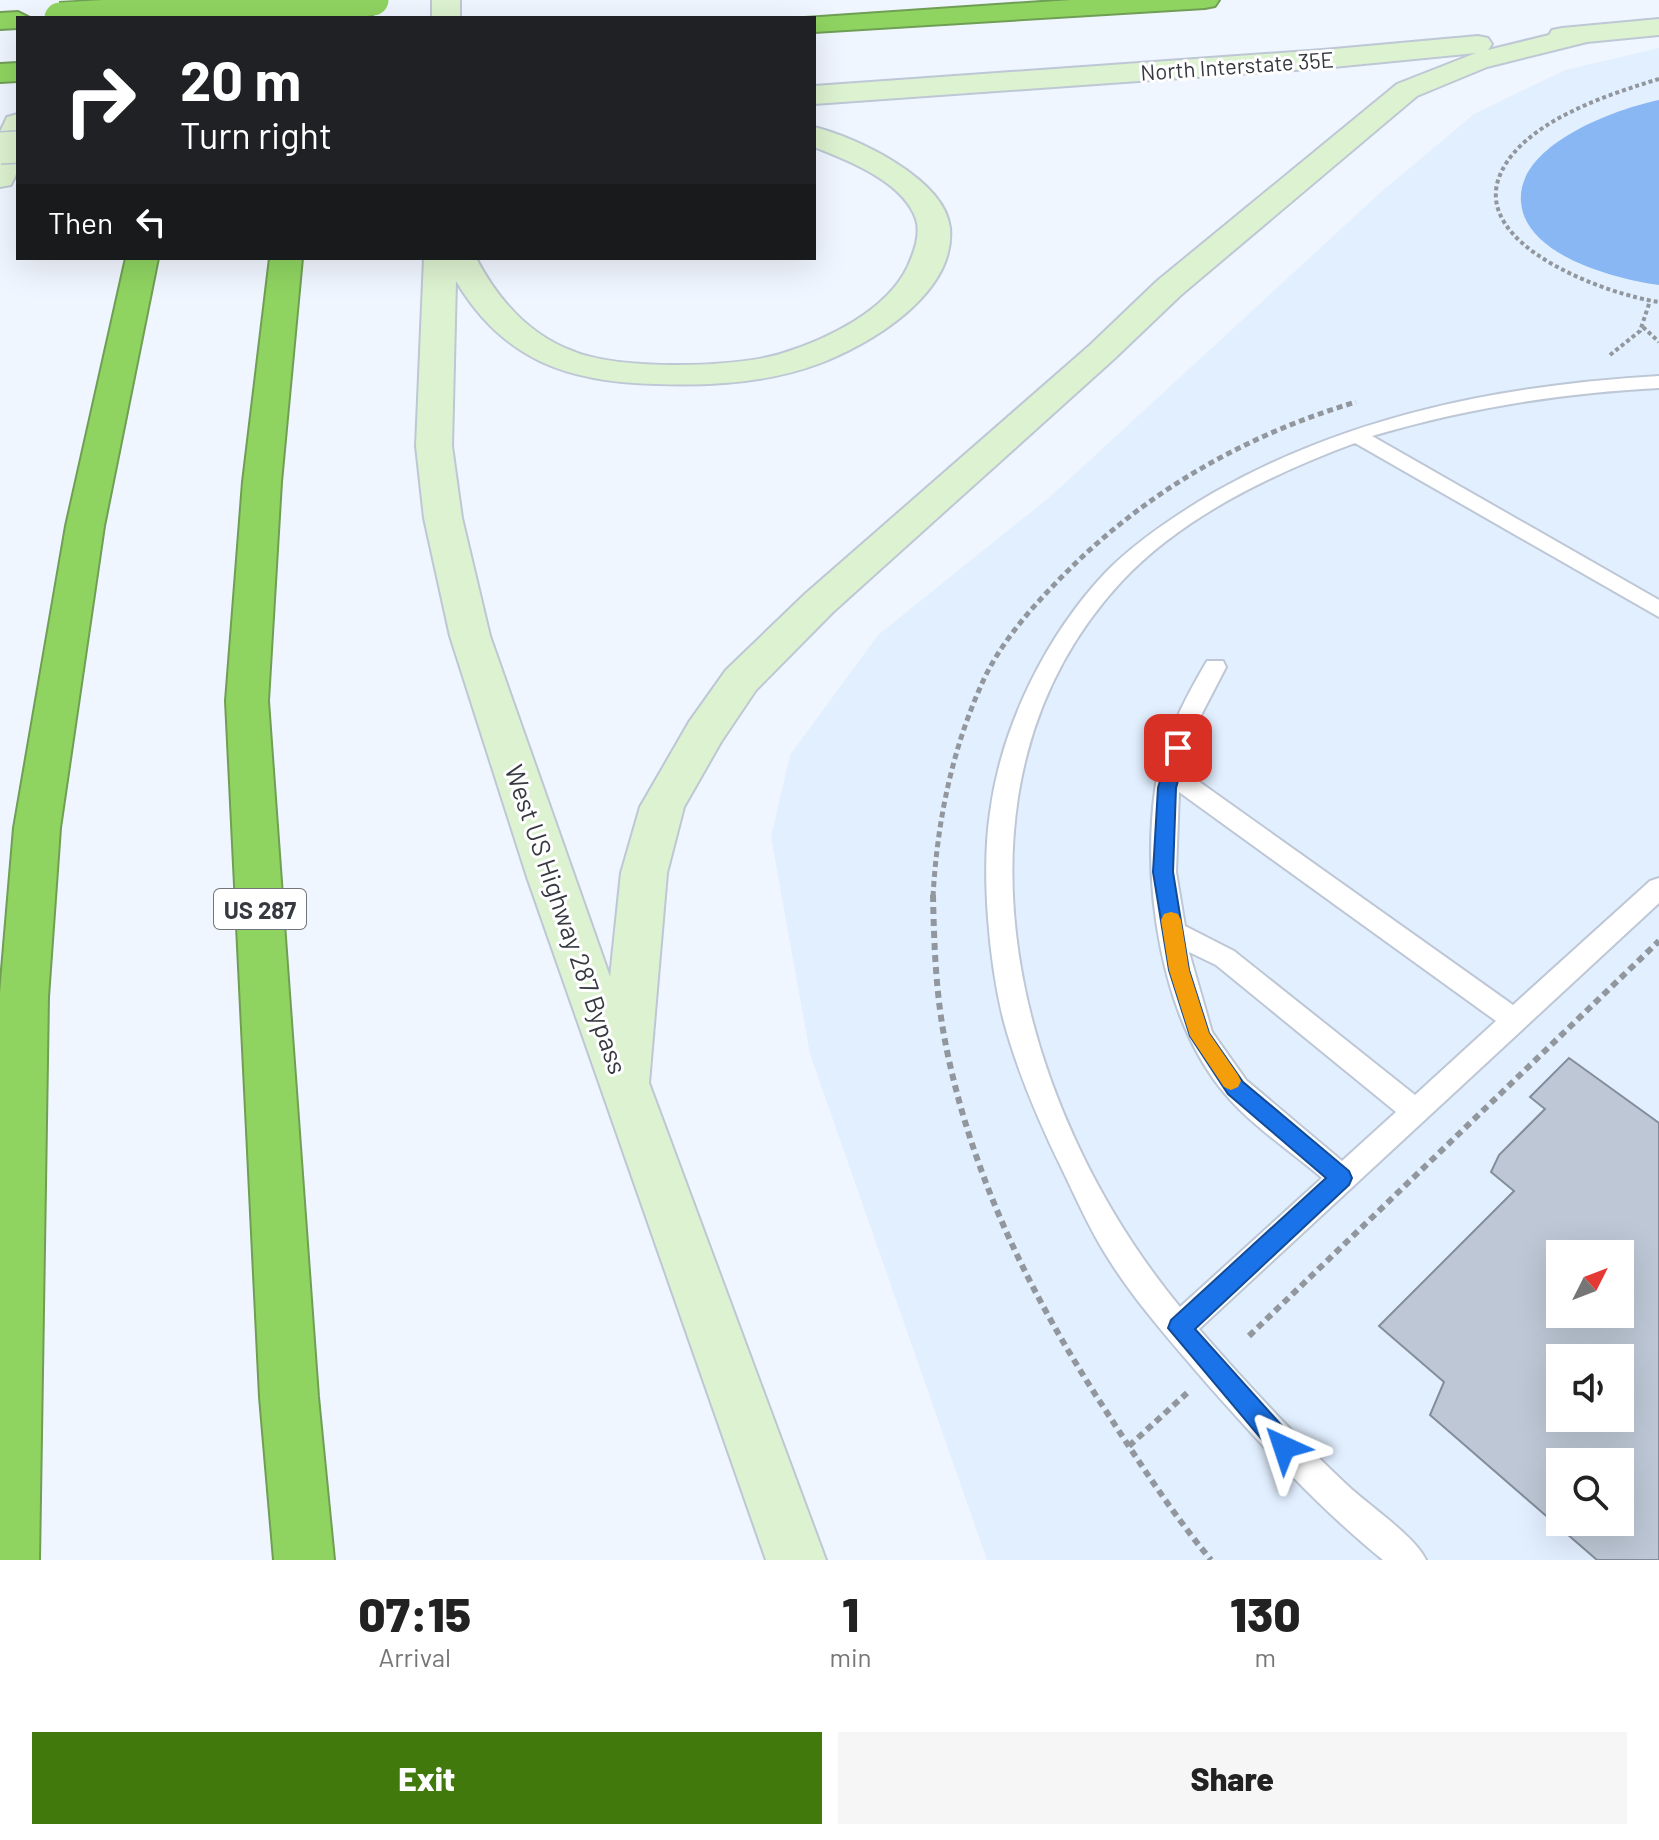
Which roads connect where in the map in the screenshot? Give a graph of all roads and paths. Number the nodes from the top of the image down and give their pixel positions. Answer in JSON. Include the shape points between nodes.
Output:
{"nodes":[{"id":1,"x":373,"y":0,"type":"edge"},
{"id":2,"x":1205,"y":0,"type":"edge"},
{"id":3,"x":95,"y":16,"type":"edge"},
{"id":4,"x":816,"y":24,"type":"edge"},
{"id":5,"x":1659,"y":27,"type":"edge"},
{"id":6,"x":1590,"y":33,"type":"junction"},
{"id":7,"x":1659,"y":79,"type":"edge"},
{"id":8,"x":816,"y":95,"type":"edge"},
{"id":9,"x":16,"y":129,"type":"edge"},
{"id":10,"x":816,"y":137,"type":"edge"},
{"id":11,"x":0,"y":178,"type":"edge"},
{"id":12,"x":142,"y":260,"type":"edge"},
{"id":13,"x":286,"y":260,"type":"edge"},
{"id":14,"x":440,"y":260,"type":"edge"},
{"id":15,"x":461,"y":260,"type":"edge"},
{"id":16,"x":1650,"y":301,"type":"junction"},
{"id":17,"x":1659,"y":302,"type":"edge"},
{"id":18,"x":1643,"y":327,"type":"junction"},
{"id":19,"x":1659,"y":342,"type":"edge"},
{"id":20,"x":1609,"y":356,"type":"dead end"},
{"id":21,"x":1659,"y":382,"type":"edge"},
{"id":22,"x":1356,"y":435,"type":"junction"},
{"id":23,"x":1659,"y":610,"type":"edge"},
{"id":24,"x":1215,"y":667,"type":"dead end"},
{"id":25,"x":1171,"y":774,"type":"junction"},
{"id":26,"x":1659,"y":888,"type":"edge"},
{"id":27,"x":1173,"y":932,"type":"junction"},
{"id":28,"x":1659,"y":941,"type":"edge"},
{"id":29,"x":1514,"y":1020,"type":"junction"},
{"id":30,"x":624,"y":1085,"type":"junction"},
{"id":31,"x":1415,"y":1111,"type":"junction"},
{"id":32,"x":1342,"y":1178,"type":"junction"},
{"id":33,"x":1179,"y":1328,"type":"junction"},
{"id":34,"x":1249,"y":1336,"type":"dead end"},
{"id":35,"x":1191,"y":1390,"type":"dead end"},
{"id":36,"x":1129,"y":1446,"type":"dead end"},
{"id":37,"x":9,"y":1560,"type":"edge"},
{"id":38,"x":304,"y":1560,"type":"edge"},
{"id":39,"x":796,"y":1560,"type":"edge"},
{"id":40,"x":1409,"y":1560,"type":"edge"}],
"edges":[{"from":1,"to":3,"type":"highway","bridge":true},
{"from":2,"to":4,"type":"highway"},
{"from":5,"to":6,"type":"main road","name":"North Interstate 35E"},
{"from":6,"to":8,"type":"main road","name":"North Interstate 35E","via":[[1323,59]]},
{"from":6,"to":30,"type":"main road","via":[[1477,61],[1407,90],[1169,288],[819,603],[741,680],[662,807],[644,873]]},
{"from":7,"to":16,"type":"path","via":[[1593,99],[1537,130],[1500,173],[1496,194],[1499,214],[1536,255],[1571,275]]},
{"from":9,"to":11,"type":"main road"},
{"from":10,"to":15,"type":"main road","via":[[849,150],[908,188],[930,213],[932,247],[919,280],[896,306],[817,352],[786,363],[661,374],[610,371],[562,360],[496,316]]},
{"from":12,"to":37,"type":"highway","via":[[85,526],[37,828],[24,997]]},
{"from":13,"to":38,"type":"highway","number":"US 287","via":[[262,482],[247,701],[289,1397]]},
{"from":14,"to":30,"type":"main road","name":"West US Highway 287 Bypass","via":[[433,409],[443,518],[470,636]]},
{"from":16,"to":17,"type":"path"},
{"from":16,"to":18,"type":"path"},
{"from":18,"to":19,"type":"path"},
{"from":18,"to":20,"type":"path"},
{"from":21,"to":22,"type":"lane","via":[[1592,384],[1473,402]]},
{"from":22,"to":23,"type":"lane"},
{"from":22,"to":33,"type":"lane","via":[[1304,453],[1229,491],[1166,532],[1108,583],[1056,654],[1021,730],[1002,810],[1001,912],[1018,1021],[1058,1135],[1116,1246]]},
{"from":24,"to":25,"type":"lane","via":[[1185,723]]},
{"from":25,"to":27,"type":"lane","via":[[1163,872]]},
{"from":25,"to":29,"type":"lane"},
{"from":26,"to":29,"type":"lane"},
{"from":27,"to":31,"type":"lane","via":[[1225,958]]},
{"from":27,"to":32,"type":"lane","via":[[1200,1036],[1236,1088]]},
{"from":28,"to":34,"type":"path"},
{"from":29,"to":31,"type":"lane"},
{"from":30,"to":39,"type":"main road","name":"West US Highway 287 Bypass"},
{"from":31,"to":32,"type":"lane"},
{"from":32,"to":33,"type":"lane"},
{"from":33,"to":40,"type":"lane","via":[[1284,1447]]},
{"from":35,"to":36,"type":"path"}]}
